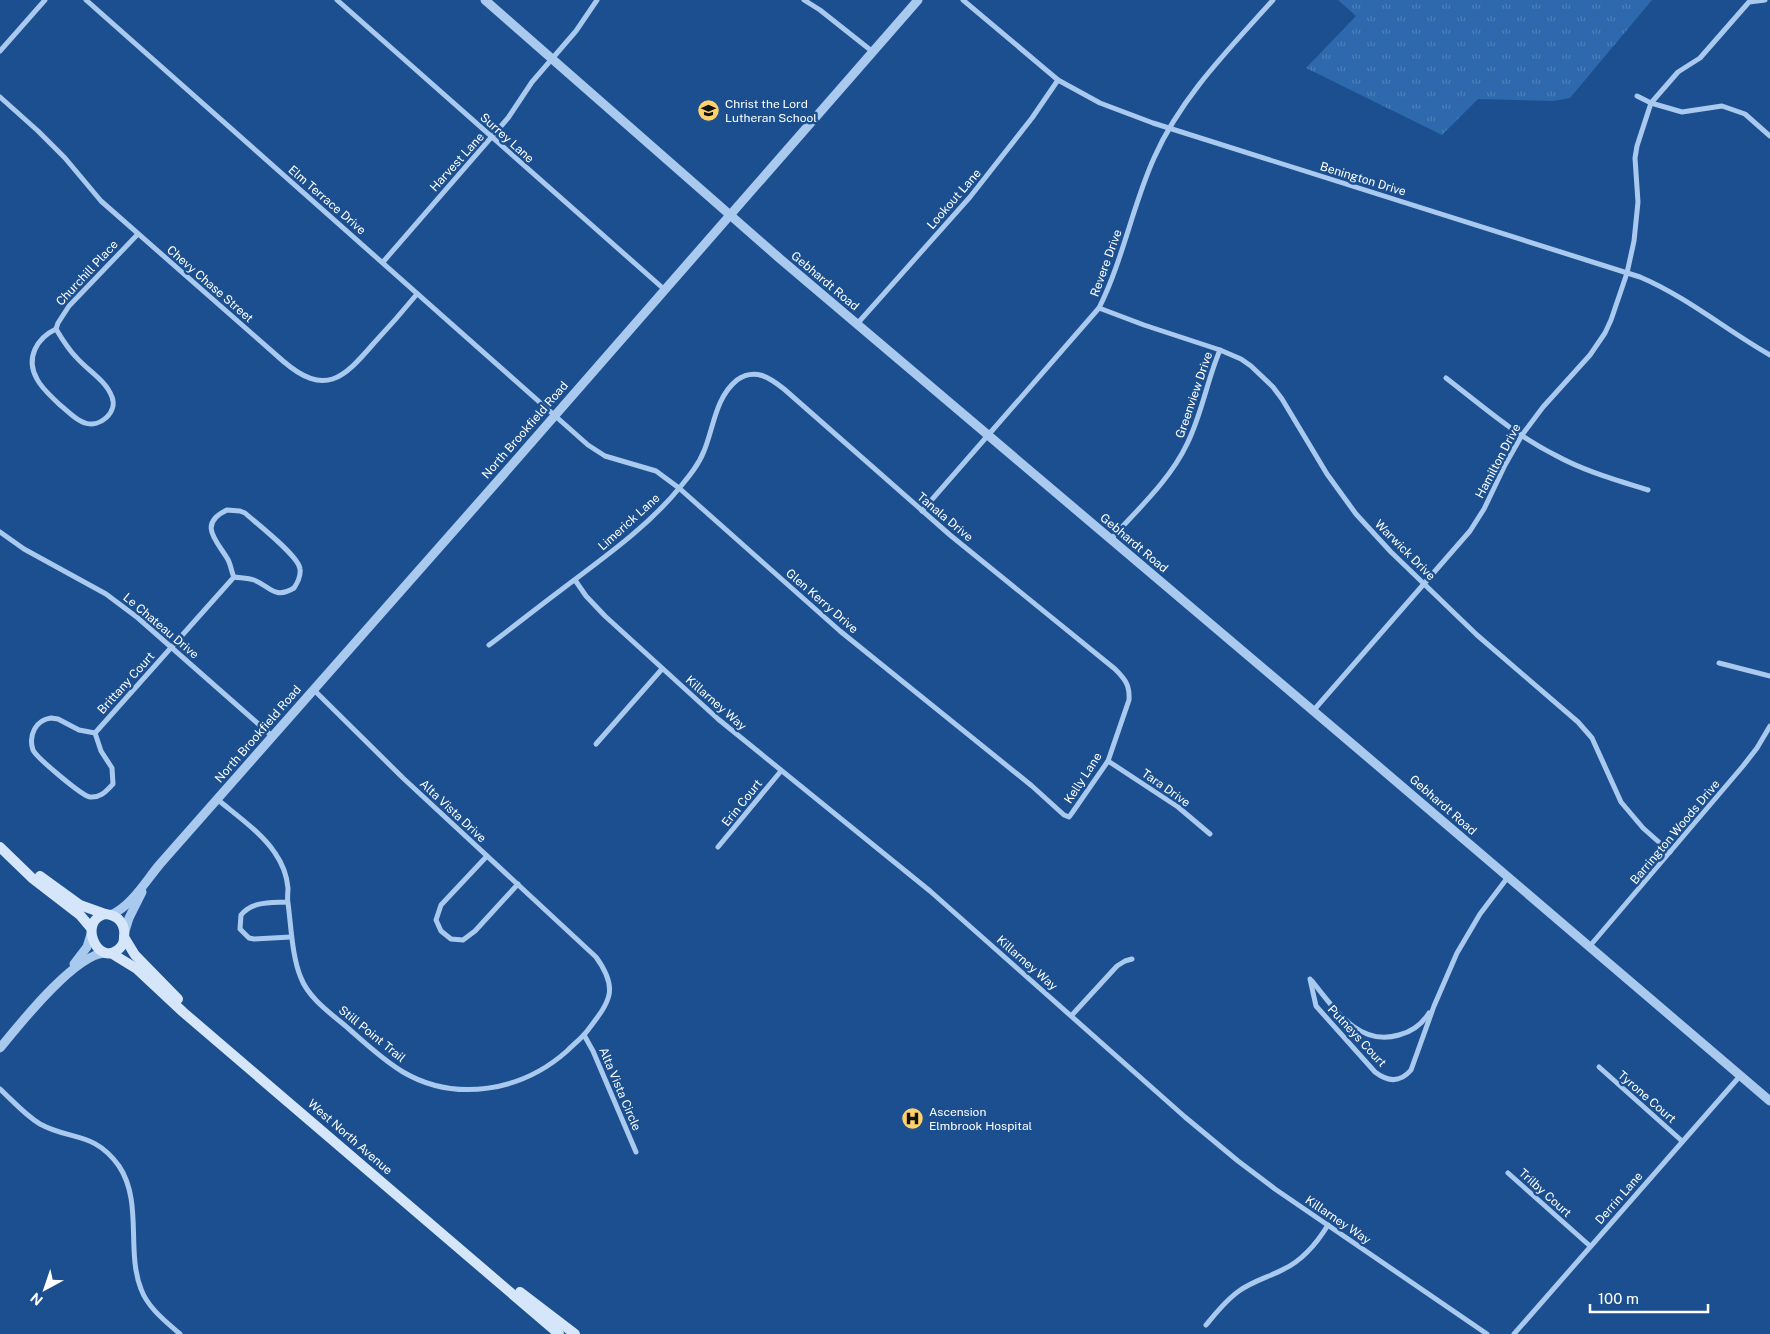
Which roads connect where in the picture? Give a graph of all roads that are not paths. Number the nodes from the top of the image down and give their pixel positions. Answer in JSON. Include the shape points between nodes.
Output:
{"nodes":[{"id":1,"x":45,"y":0,"type":"edge"},
{"id":2,"x":86,"y":0,"type":"edge"},
{"id":3,"x":337,"y":0,"type":"edge"},
{"id":4,"x":485,"y":0,"type":"edge"},
{"id":5,"x":596,"y":0,"type":"edge"},
{"id":6,"x":804,"y":0,"type":"edge"},
{"id":7,"x":918,"y":0,"type":"edge"},
{"id":8,"x":963,"y":0,"type":"edge"},
{"id":9,"x":1272,"y":0,"type":"edge"},
{"id":10,"x":1764,"y":0,"type":"edge"},
{"id":11,"x":0,"y":51,"type":"edge"},
{"id":12,"x":872,"y":52,"type":"junction"},
{"id":13,"x":552,"y":60,"type":"junction"},
{"id":14,"x":1058,"y":80,"type":"junction"},
{"id":15,"x":1637,"y":96,"type":"dead end"},
{"id":16,"x":0,"y":97,"type":"edge"},
{"id":17,"x":1651,"y":103,"type":"junction"},
{"id":18,"x":1169,"y":128,"type":"junction"},
{"id":19,"x":1770,"y":136,"type":"edge"},
{"id":20,"x":492,"y":137,"type":"junction"},
{"id":21,"x":730,"y":215,"type":"junction"},
{"id":22,"x":138,"y":234,"type":"junction"},
{"id":23,"x":383,"y":262,"type":"junction"},
{"id":24,"x":1627,"y":273,"type":"junction"},
{"id":25,"x":665,"y":290,"type":"junction"},
{"id":26,"x":417,"y":294,"type":"junction"},
{"id":27,"x":1100,"y":308,"type":"junction"},
{"id":28,"x":857,"y":324,"type":"junction"},
{"id":29,"x":56,"y":329,"type":"junction"},
{"id":30,"x":1220,"y":350,"type":"junction"},
{"id":31,"x":1770,"y":355,"type":"edge"},
{"id":32,"x":1446,"y":378,"type":"dead end"},
{"id":33,"x":739,"y":379,"type":"joint"},
{"id":34,"x":556,"y":414,"type":"junction"},
{"id":35,"x":1522,"y":435,"type":"junction"},
{"id":36,"x":988,"y":436,"type":"junction"},
{"id":37,"x":679,"y":488,"type":"junction"},
{"id":38,"x":1648,"y":490,"type":"dead end"},
{"id":39,"x":922,"y":511,"type":"junction"},
{"id":40,"x":0,"y":532,"type":"edge"},
{"id":41,"x":1111,"y":539,"type":"junction"},
{"id":42,"x":234,"y":577,"type":"junction"},
{"id":43,"x":576,"y":580,"type":"junction"},
{"id":44,"x":1425,"y":584,"type":"junction"},
{"id":45,"x":489,"y":645,"type":"dead end"},
{"id":46,"x":172,"y":646,"type":"junction"},
{"id":47,"x":1719,"y":662,"type":"dead end"},
{"id":48,"x":662,"y":669,"type":"junction"},
{"id":49,"x":1770,"y":676,"type":"edge"},
{"id":50,"x":314,"y":690,"type":"junction"},
{"id":51,"x":1129,"y":692,"type":"joint"},
{"id":52,"x":1313,"y":711,"type":"junction"},
{"id":53,"x":1770,"y":726,"type":"edge"},
{"id":54,"x":95,"y":733,"type":"junction"},
{"id":55,"x":272,"y":736,"type":"junction"},
{"id":56,"x":596,"y":744,"type":"dead end"},
{"id":57,"x":1108,"y":761,"type":"junction"},
{"id":58,"x":781,"y":771,"type":"junction"},
{"id":59,"x":218,"y":799,"type":"junction"},
{"id":60,"x":1069,"y":817,"type":"joint"},
{"id":61,"x":1210,"y":834,"type":"dead end"},
{"id":62,"x":718,"y":848,"type":"dead end"},
{"id":63,"x":4,"y":850,"type":"edge"},
{"id":64,"x":1670,"y":852,"type":"junction"},
{"id":65,"x":486,"y":856,"type":"junction"},
{"id":66,"x":150,"y":876,"type":"junction"},
{"id":67,"x":1508,"y":877,"type":"junction"},
{"id":68,"x":518,"y":884,"type":"junction"},
{"id":69,"x":288,"y":902,"type":"junction"},
{"id":70,"x":108,"y":914,"type":"junction"},
{"id":71,"x":91,"y":931,"type":"junction"},
{"id":72,"x":124,"y":934,"type":"junction"},
{"id":73,"x":291,"y":937,"type":"junction"},
{"id":74,"x":581,"y":943,"type":"joint"},
{"id":75,"x":1589,"y":947,"type":"junction"},
{"id":76,"x":108,"y":953,"type":"junction"},
{"id":77,"x":1132,"y":959,"type":"dead end"},
{"id":78,"x":64,"y":978,"type":"junction"},
{"id":79,"x":1434,"y":1006,"type":"junction"},
{"id":80,"x":1072,"y":1015,"type":"junction"},
{"id":81,"x":202,"y":1026,"type":"junction"},
{"id":82,"x":584,"y":1035,"type":"junction"},
{"id":83,"x":0,"y":1048,"type":"edge"},
{"id":84,"x":1599,"y":1068,"type":"dead end"},
{"id":85,"x":1740,"y":1076,"type":"junction"},
{"id":86,"x":0,"y":1089,"type":"edge"},
{"id":87,"x":1770,"y":1101,"type":"edge"},
{"id":88,"x":1682,"y":1141,"type":"junction"},
{"id":89,"x":636,"y":1152,"type":"dead end"},
{"id":90,"x":1508,"y":1173,"type":"dead end"},
{"id":91,"x":1328,"y":1225,"type":"junction"},
{"id":92,"x":1590,"y":1246,"type":"junction"},
{"id":93,"x":482,"y":1267,"type":"junction"},
{"id":94,"x":1206,"y":1325,"type":"dead end"},
{"id":95,"x":180,"y":1334,"type":"edge"},
{"id":96,"x":559,"y":1334,"type":"edge"},
{"id":97,"x":575,"y":1334,"type":"edge"},
{"id":98,"x":1487,"y":1334,"type":"edge"},
{"id":99,"x":1514,"y":1334,"type":"edge"}],
"edges":[{"from":1,"to":11,"type":"street"},
{"from":2,"to":23,"type":"street","name":"Elm Terrace Drive"},
{"from":3,"to":20,"type":"street","name":"Surrey Lane"},
{"from":4,"to":13,"type":"street","name":"Gebhardt Road"},
{"from":5,"to":13,"type":"street","name":"Harvest Lane"},
{"from":6,"to":12,"type":"street"},
{"from":7,"to":12,"type":"street","name":"North Brookfield Road"},
{"from":8,"to":14,"type":"street","name":"Benington Drive"},
{"from":9,"to":18,"type":"street","name":"Revere Drive","via":[[1190,96]]},
{"from":10,"to":17,"type":"street","via":[[1749,2],[1700,58],[1678,72]]},
{"from":12,"to":21,"type":"street","name":"North Brookfield Road"},
{"from":13,"to":20,"type":"street","name":"Harvest Lane"},
{"from":13,"to":21,"type":"street","name":"Gebhardt Road"},
{"from":14,"to":18,"type":"street","name":"Benington Drive","via":[[1100,103]]},
{"from":14,"to":28,"type":"street","name":"Lookout Lane","via":[[970,197]]},
{"from":15,"to":17,"type":"street"},
{"from":16,"to":22,"type":"street","name":"Chevy Chase Street","via":[[65,158],[101,201]]},
{"from":17,"to":19,"type":"street","via":[[1682,112],[1722,106],[1745,114]]},
{"from":17,"to":24,"type":"street","name":"Hamilton Drive","via":[[1635,158],[1637,218]]},
{"from":18,"to":24,"type":"street","name":"Benington Drive"},
{"from":18,"to":27,"type":"street","name":"Revere Drive","via":[[1145,179],[1117,268]]},
{"from":20,"to":23,"type":"street","name":"Harvest Lane"},
{"from":20,"to":25,"type":"street","name":"Surrey Lane"},
{"from":21,"to":25,"type":"street","name":"North Brookfield Road"},
{"from":21,"to":28,"type":"street","name":"Gebhardt Road"},
{"from":22,"to":26,"type":"street","name":"Chevy Chase Street","via":[[301,376],[314,380],[332,379],[350,370]]},
{"from":22,"to":29,"type":"street","name":"Churchill Place","via":[[69,306]]},
{"from":23,"to":26,"type":"street","name":"Elm Terrace Drive"},
{"from":24,"to":31,"type":"street","name":"Benington Drive","via":[[1660,285]]},
{"from":24,"to":35,"type":"street","name":"Hamilton Drive","via":[[1605,334]]},
{"from":25,"to":34,"type":"street","name":"North Brookfield Road"},
{"from":26,"to":34,"type":"street","name":"Elm Terrace Drive"},
{"from":27,"to":30,"type":"street","name":"Warwick Drive"},
{"from":27,"to":36,"type":"street","name":"Revere Drive"},
{"from":28,"to":36,"type":"street","name":"Gebhardt Road"},
{"from":29,"to":29,"type":"street","via":[[46,334],[35,350],[33,365],[36,379],[79,420],[93,424],[99,422],[110,413],[113,399],[103,383],[75,357]]},
{"from":30,"to":41,"type":"street","name":"Greenview Drive","via":[[1198,420],[1182,455]]},
{"from":30,"to":44,"type":"street","name":"Warwick Drive","via":[[1241,359],[1273,387],[1356,514]]},
{"from":32,"to":35,"type":"street"},
{"from":33,"to":37,"type":"street","name":"Limerick Lane","via":[[720,404],[702,455]]},
{"from":33,"to":39,"type":"street","name":"Tanala Drive","via":[[760,374],[773,381]]},
{"from":34,"to":37,"type":"street","name":"Glen Kerry Drive","via":[[596,451],[656,471]]},
{"from":34,"to":50,"type":"street","name":"North Brookfield Road"},
{"from":35,"to":38,"type":"street","via":[[1577,466]]},
{"from":35,"to":44,"type":"street","name":"Hamilton Drive","via":[[1470,531]]},
{"from":36,"to":39,"type":"street","name":"Revere Drive"},
{"from":36,"to":41,"type":"street","name":"Gebhardt Road"},
{"from":37,"to":43,"type":"street","name":"Limerick Lane","via":[[622,544]]},
{"from":37,"to":60,"type":"street","name":"Glen Kerry Drive","via":[[840,631]]},
{"from":39,"to":51,"type":"street","name":"Tanala Drive","via":[[1115,669],[1128,684]]},
{"from":40,"to":46,"type":"street","name":"Le Chateau Drive","via":[[24,549],[106,594]]},
{"from":41,"to":52,"type":"street","name":"Gebhardt Road"},
{"from":42,"to":42,"type":"street","via":[[254,580],[273,592],[281,593],[294,588],[300,568],[294,557],[245,513],[227,510],[217,517],[212,532]]},
{"from":42,"to":46,"type":"street","name":"Brittany Court"},
{"from":43,"to":45,"type":"street","name":"Limerick Lane"},
{"from":43,"to":48,"type":"street","name":"Killarney Way","via":[[605,616]]},
{"from":44,"to":52,"type":"street","name":"Hamilton Drive"},
{"from":44,"to":64,"type":"street","name":"Warwick Drive","via":[[1477,635],[1578,722],[1592,738],[1621,802],[1642,828]]},
{"from":46,"to":54,"type":"street","name":"Brittany Court"},
{"from":46,"to":55,"type":"street","name":"Le Chateau Drive"},
{"from":47,"to":49,"type":"street"},
{"from":48,"to":56,"type":"street"},
{"from":48,"to":58,"type":"street","name":"Killarney Way"},
{"from":50,"to":55,"type":"street","name":"North Brookfield Road"},
{"from":50,"to":65,"type":"street","name":"Alta Vista Drive"},
{"from":51,"to":57,"type":"street","name":"Kelly Lane"},
{"from":52,"to":67,"type":"street","name":"Gebhardt Road"},
{"from":53,"to":64,"type":"street","name":"Barrington Woods Drive","via":[[1743,766]]},
{"from":54,"to":54,"type":"street","via":[[79,730],[58,719],[44,719],[36,725],[31,736],[33,751],[77,791],[89,797],[101,796],[113,784],[112,768]]},
{"from":55,"to":59,"type":"street","name":"North Brookfield Road"},
{"from":57,"to":60,"type":"street","name":"Kelly Lane"},
{"from":57,"to":61,"type":"street","name":"Tara Drive","via":[[1168,799]]},
{"from":58,"to":62,"type":"street","name":"Erin Court"},
{"from":58,"to":80,"type":"street","name":"Killarney Way","via":[[930,891]]},
{"from":59,"to":66,"type":"street","name":"North Brookfield Road"},
{"from":59,"to":69,"type":"street","name":"Still Point Trail","via":[[275,853],[285,877]]},
{"from":63,"to":70,"type":"main road","via":[[72,900],[88,909]]},
{"from":63,"to":71,"type":"main road","via":[[32,878],[80,915]]},
{"from":64,"to":75,"type":"street","name":"Barrington Woods Drive"},
{"from":65,"to":68,"type":"street","name":"Alta Vista Drive"},
{"from":65,"to":68,"type":"street","via":[[441,905],[436,920],[440,931],[451,939],[463,940]]},
{"from":66,"to":70,"type":"street","name":"North Brookfield Road","via":[[123,907]]},
{"from":66,"to":72,"type":"street","name":"North Brookfield Road"},
{"from":67,"to":75,"type":"street","name":"Gebhardt Road"},
{"from":67,"to":79,"type":"street","name":"Putneys Court","via":[[1468,933]]},
{"from":68,"to":74,"type":"street","name":"Alta Vista Drive"},
{"from":69,"to":73,"type":"street","name":"Still Point Trail"},
{"from":69,"to":73,"type":"street","via":[[250,907],[241,915],[240,929],[254,940]]},
{"from":70,"to":71,"type":"main road","via":[[99,916]]},
{"from":70,"to":72,"type":"main road","via":[[121,922]]},
{"from":71,"to":76,"type":"main road","via":[[97,946]]},
{"from":71,"to":78,"type":"street","via":[[82,954]]},
{"from":72,"to":76,"type":"main road","via":[[121,946]]},
{"from":72,"to":81,"type":"main road","name":"West North Avenue","via":[[135,955]]},
{"from":73,"to":82,"type":"street","name":"Still Point Trail","via":[[300,978],[322,1006],[382,1057],[423,1082],[465,1090],[489,1090],[515,1083],[539,1072]]},
{"from":74,"to":82,"type":"street","name":"Still Point Trail","via":[[607,972],[610,987],[607,1005]]},
{"from":75,"to":85,"type":"street","name":"Gebhardt Road"},
{"from":76,"to":78,"type":"street","via":[[92,956]]},
{"from":76,"to":81,"type":"main road","name":"West North Avenue","via":[[138,969]]},
{"from":77,"to":80,"type":"street","via":[[1117,966]]},
{"from":78,"to":83,"type":"street","via":[[42,998]]},
{"from":79,"to":79,"type":"street","name":"Putneys Court","via":[[1427,1017],[1405,1034],[1392,1037],[1369,1035],[1347,1023],[1310,979],[1316,1006],[1375,1072],[1391,1080],[1399,1080],[1412,1070]]},
{"from":80,"to":91,"type":"street","name":"Killarney Way","via":[[1230,1154]]},
{"from":81,"to":93,"type":"main road","name":"West North Avenue"},
{"from":82,"to":89,"type":"street","name":"Alta Vista Circle"},
{"from":84,"to":88,"type":"street","name":"Tyrone Court"},
{"from":85,"to":87,"type":"street","name":"Gebhardt Road"},
{"from":85,"to":88,"type":"street","name":"Derrin Lane"},
{"from":86,"to":95,"type":"street","via":[[41,1124],[88,1140],[113,1158],[125,1178],[131,1204],[140,1288],[154,1311]]},
{"from":88,"to":92,"type":"street","name":"Derrin Lane"},
{"from":90,"to":92,"type":"street","name":"Trilby Court"},
{"from":91,"to":94,"type":"street","via":[[1308,1252],[1296,1262],[1237,1292]]},
{"from":91,"to":98,"type":"street","name":"Killarney Way"},
{"from":92,"to":99,"type":"street","name":"Derrin Lane"},
{"from":93,"to":96,"type":"main road","name":"West North Avenue"},
{"from":93,"to":97,"type":"main road","name":"West North Avenue"}]}
